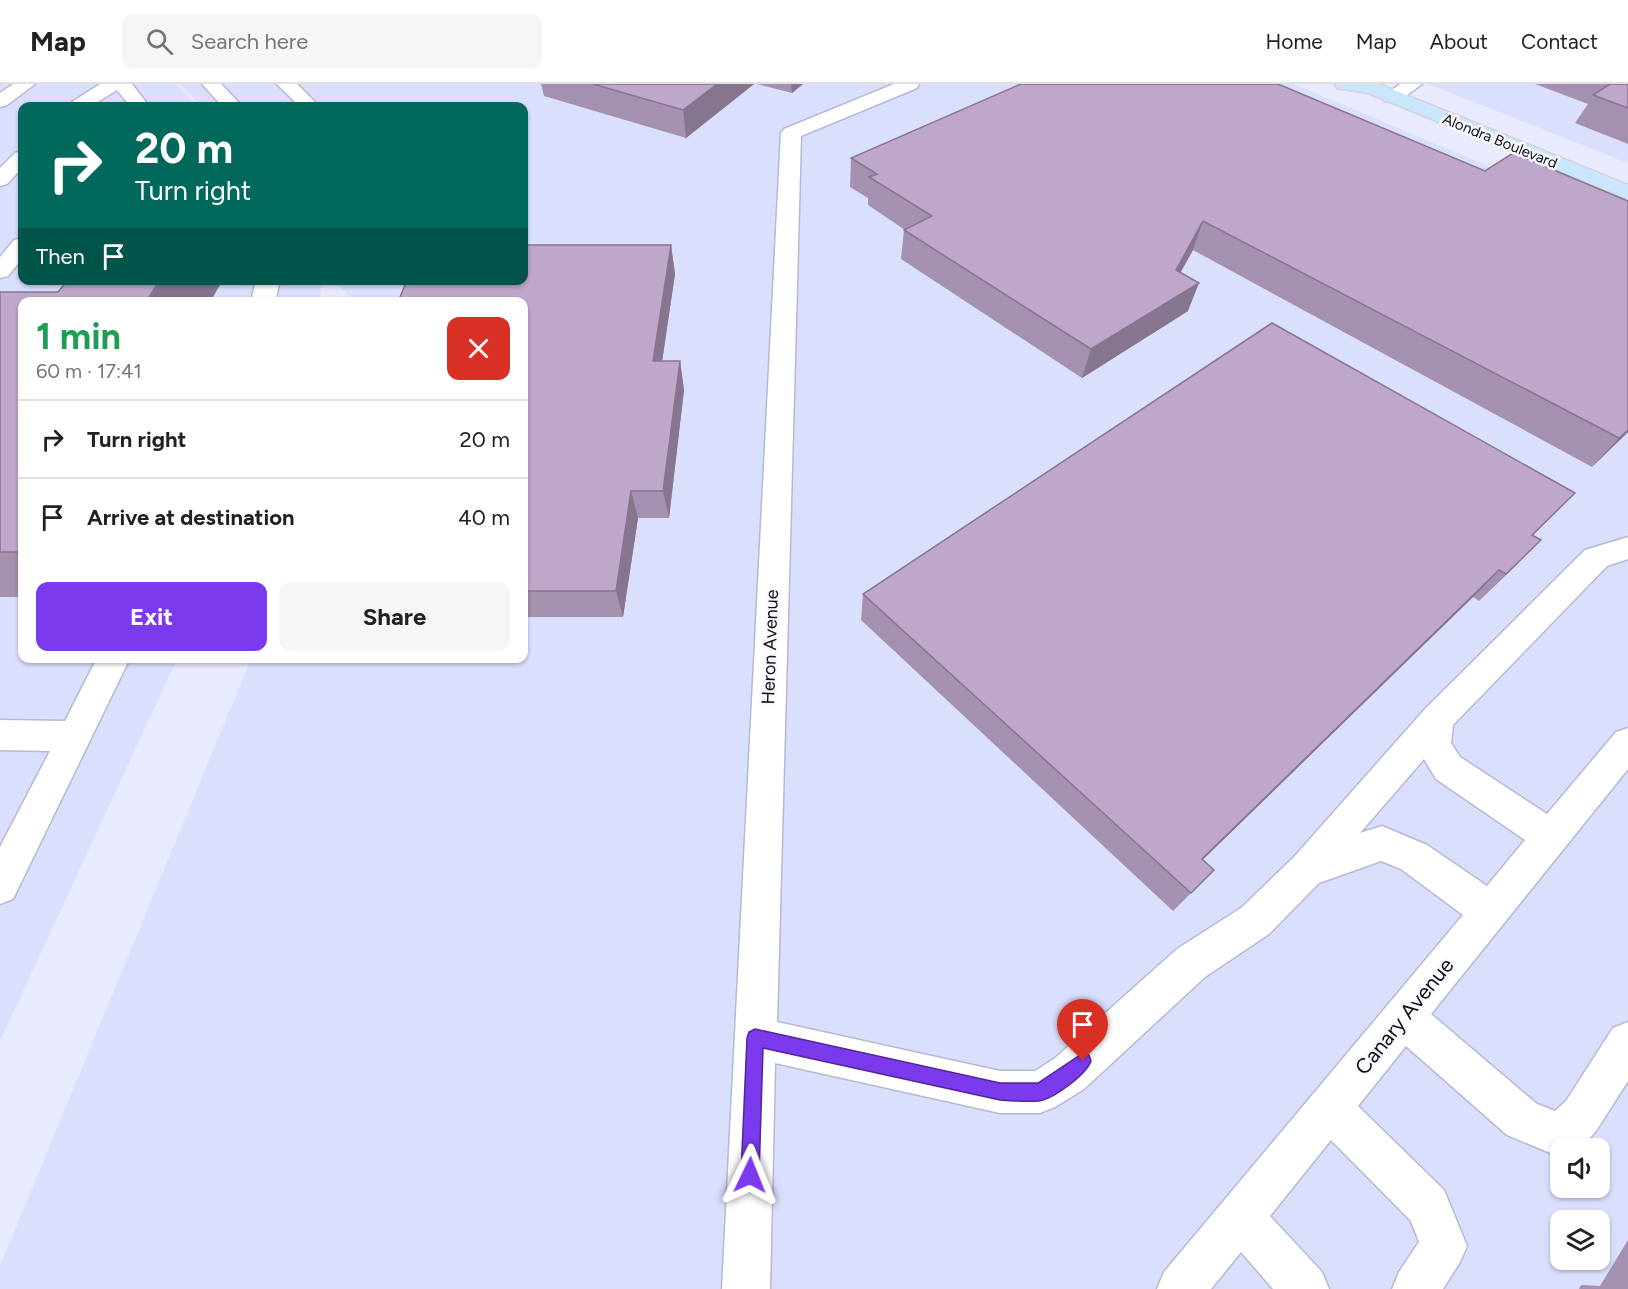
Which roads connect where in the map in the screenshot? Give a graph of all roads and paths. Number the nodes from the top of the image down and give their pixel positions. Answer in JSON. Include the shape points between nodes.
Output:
{"nodes":[{"id":1,"x":26,"y":84,"type":"edge"},
{"id":2,"x":113,"y":84,"type":"edge"},
{"id":3,"x":122,"y":84,"type":"edge"},
{"id":4,"x":211,"y":84,"type":"edge"},
{"id":5,"x":286,"y":84,"type":"edge"},
{"id":6,"x":1344,"y":84,"type":"edge"},
{"id":7,"x":1413,"y":84,"type":"edge"},
{"id":8,"x":904,"y":85,"type":"edge"},
{"id":9,"x":1369,"y":86,"type":"edge"},
{"id":10,"x":2,"y":97,"type":"edge"},
{"id":11,"x":1392,"y":97,"type":"junction"},
{"id":12,"x":85,"y":102,"type":"edge"},
{"id":13,"x":136,"y":102,"type":"edge"},
{"id":14,"x":228,"y":102,"type":"edge"},
{"id":15,"x":305,"y":102,"type":"edge"},
{"id":16,"x":18,"y":161,"type":"edge"},
{"id":17,"x":0,"y":180,"type":"edge"},
{"id":18,"x":1628,"y":193,"type":"edge"},
{"id":19,"x":18,"y":250,"type":"edge"},
{"id":20,"x":0,"y":271,"type":"edge"},
{"id":21,"x":1628,"y":548,"type":"edge"},
{"id":22,"x":112,"y":663,"type":"edge"},
{"id":23,"x":1437,"y":719,"type":"junction"},
{"id":24,"x":0,"y":735,"type":"edge"},
{"id":25,"x":76,"y":736,"type":"junction"},
{"id":26,"x":1628,"y":742,"type":"edge"},
{"id":27,"x":1551,"y":837,"type":"junction"},
{"id":28,"x":1306,"y":870,"type":"junction"},
{"id":29,"x":0,"y":886,"type":"edge"},
{"id":30,"x":1490,"y":911,"type":"junction"},
{"id":31,"x":1403,"y":1017,"type":"junction"},
{"id":32,"x":755,"y":1038,"type":"junction"},
{"id":33,"x":1628,"y":1043,"type":"edge"},
{"id":34,"x":1329,"y":1107,"type":"junction"},
{"id":35,"x":1240,"y":1216,"type":"junction"},
{"id":36,"x":746,"y":1289,"type":"edge"},
{"id":37,"x":1181,"y":1289,"type":"edge"},
{"id":38,"x":1305,"y":1289,"type":"edge"},
{"id":39,"x":1416,"y":1289,"type":"edge"}],
"edges":[{"from":1,"to":10,"type":"street"},
{"from":2,"to":12,"type":"street"},
{"from":3,"to":13,"type":"street"},
{"from":4,"to":14,"type":"street"},
{"from":5,"to":15,"type":"street"},
{"from":6,"to":9,"type":"main road","name":"Alondra Boulevard"},
{"from":7,"to":11,"type":"street"},
{"from":8,"to":32,"type":"street","name":"Heron Avenue","via":[[791,133]]},
{"from":9,"to":11,"type":"main road","name":"Alondra Boulevard"},
{"from":11,"to":18,"type":"main road","name":"Alondra Boulevard"},
{"from":16,"to":17,"type":"street"},
{"from":19,"to":20,"type":"street"},
{"from":21,"to":23,"type":"street","via":[[1596,558]]},
{"from":22,"to":25,"type":"street"},
{"from":23,"to":27,"type":"street","via":[[1434,745],[1448,768]]},
{"from":23,"to":28,"type":"street"},
{"from":24,"to":25,"type":"street"},
{"from":25,"to":29,"type":"street"},
{"from":26,"to":27,"type":"street","name":"Canary Avenue"},
{"from":27,"to":30,"type":"street","name":"Canary Avenue"},
{"from":28,"to":30,"type":"street","via":[[1382,843],[1414,857]]},
{"from":28,"to":32,"type":"street","via":[[1255,921],[1191,963],[1069,1074],[1040,1092],[1000,1092]]},
{"from":30,"to":31,"type":"street","name":"Canary Avenue"},
{"from":31,"to":33,"type":"street","via":[[1522,1120],[1562,1136],[1581,1116]]},
{"from":31,"to":34,"type":"street","name":"Canary Avenue"},
{"from":32,"to":36,"type":"street","name":"Heron Avenue"},
{"from":34,"to":35,"type":"street","name":"Canary Avenue"},
{"from":34,"to":39,"type":"street","via":[[1428,1206],[1444,1246]]},
{"from":35,"to":37,"type":"street","name":"Canary Avenue"},
{"from":35,"to":38,"type":"street"}]}
